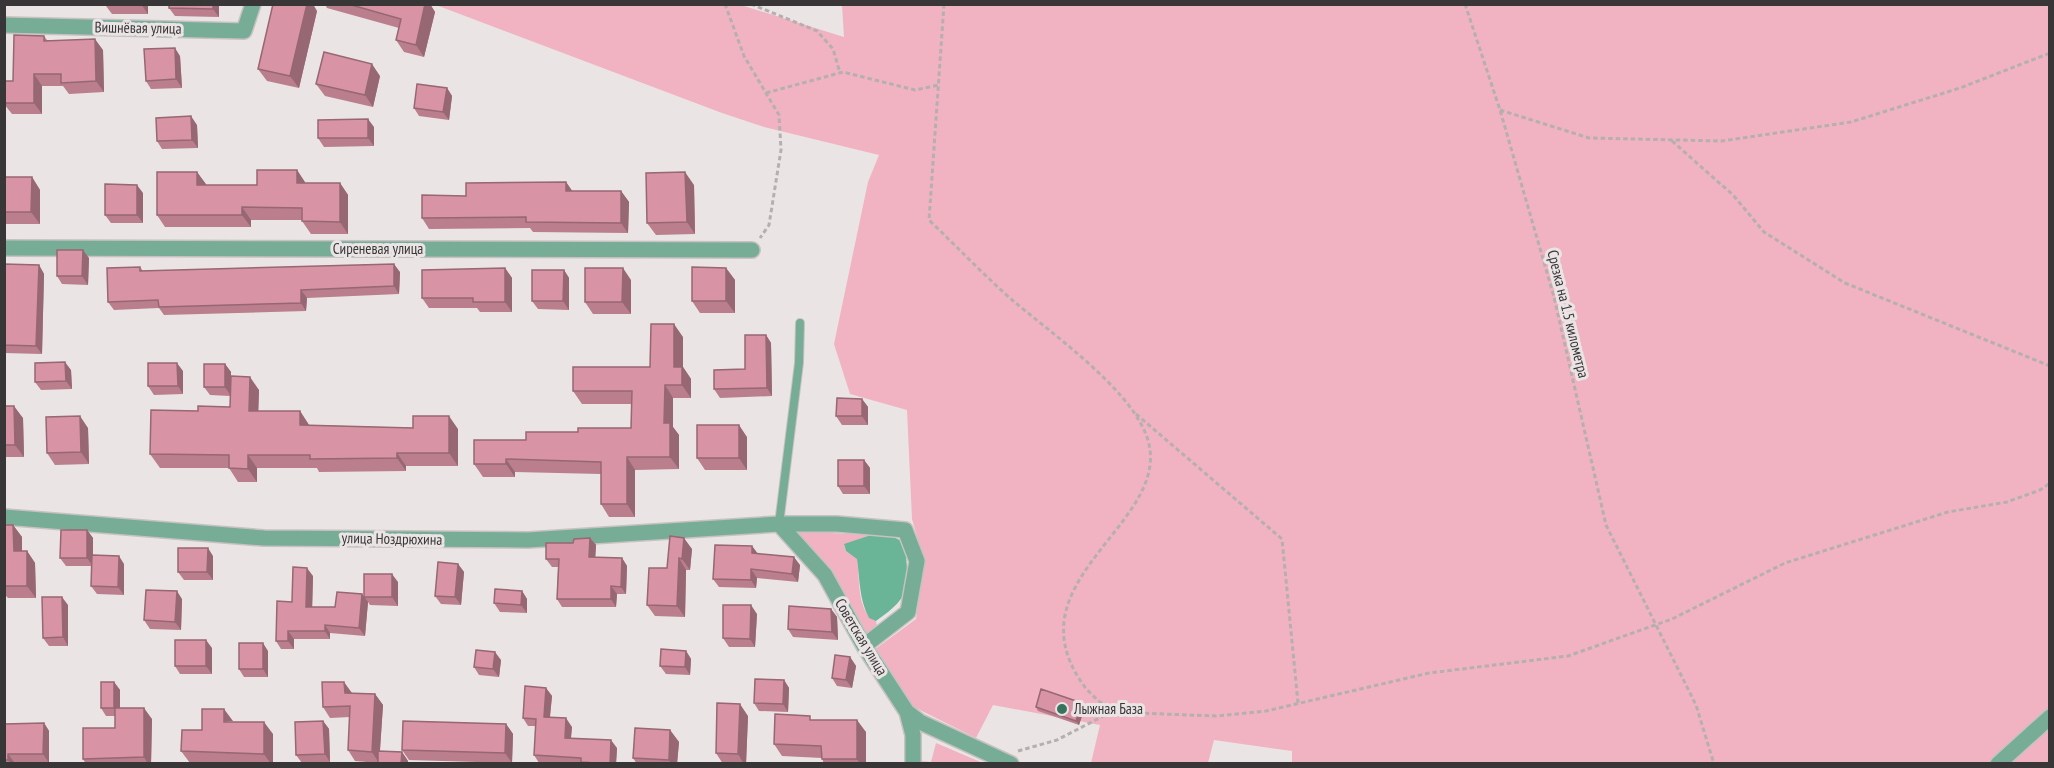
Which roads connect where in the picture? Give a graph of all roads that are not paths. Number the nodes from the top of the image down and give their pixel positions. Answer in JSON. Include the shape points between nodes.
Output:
{"nodes":[{"id":1,"x":253,"y":4,"type":"edge"},
{"id":2,"x":4,"y":25,"type":"edge"},
{"id":3,"x":4,"y":248,"type":"edge"},
{"id":4,"x":752,"y":250,"type":"road end"},
{"id":5,"x":800,"y":323,"type":"dead end"},
{"id":6,"x":4,"y":517,"type":"edge"},
{"id":7,"x":779,"y":524,"type":"junction"},
{"id":8,"x":864,"y":646,"type":"junction"},
{"id":9,"x":907,"y":712,"type":"junction"},
{"id":10,"x":2049,"y":717,"type":"edge"},
{"id":11,"x":913,"y":764,"type":"edge"},
{"id":12,"x":1011,"y":764,"type":"edge"},
{"id":13,"x":1998,"y":764,"type":"edge"}],
"edges":[{"from":1,"to":2,"type":"street","name":"Вишнёвая улица","via":[[244,30]]},
{"from":3,"to":4,"type":"street","name":"Сиреневая улица"},
{"from":5,"to":7,"type":"lane","via":[[799,363]]},
{"from":6,"to":7,"type":"street","name":"улица Ноздрюхина","via":[[264,538],[516,540]]},
{"from":7,"to":8,"type":"street","name":"Советская улица","via":[[825,575]]},
{"from":7,"to":8,"type":"street","name":"улица Ноздрюхина","via":[[905,530],[917,561],[908,612]]},
{"from":8,"to":9,"type":"street","name":"Советская улица"},
{"from":9,"to":11,"type":"street","name":"Советская улица","via":[[913,735]]},
{"from":9,"to":12,"type":"street","via":[[920,722]]},
{"from":10,"to":13,"type":"street"}]}
